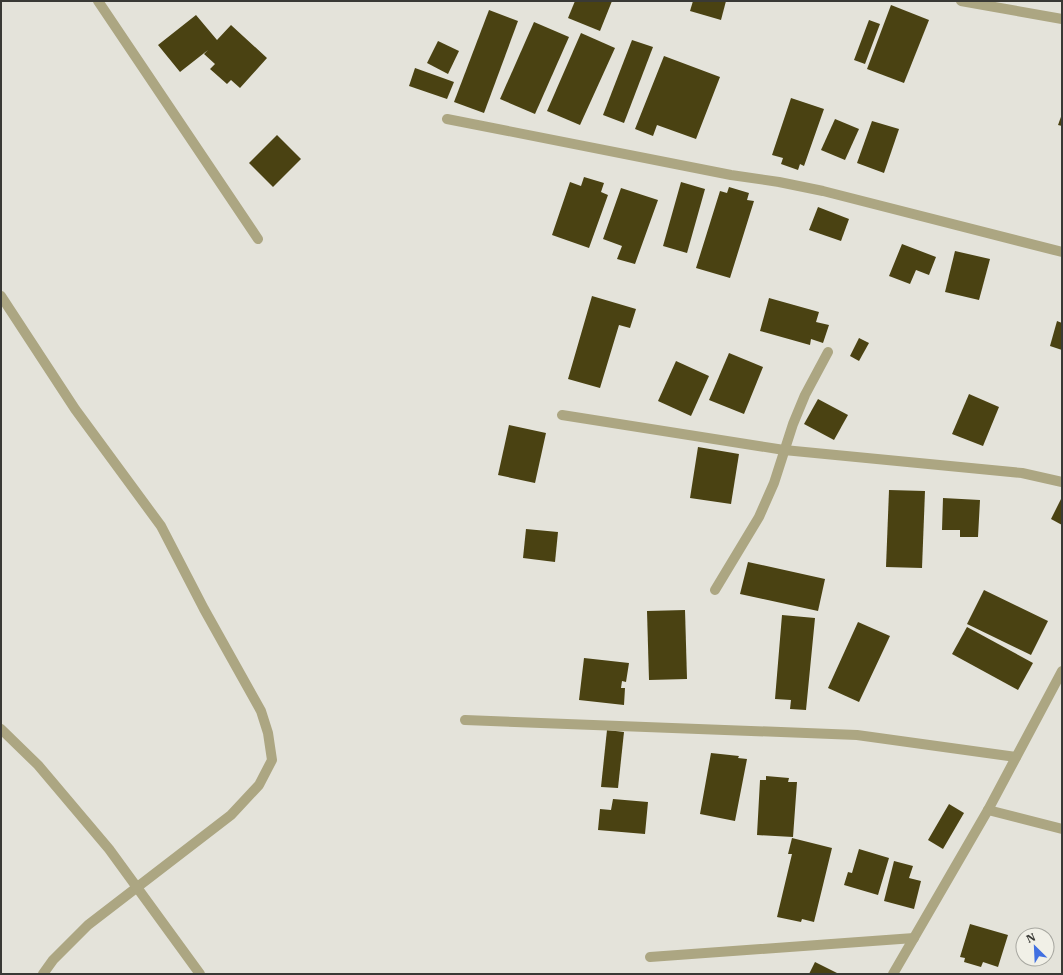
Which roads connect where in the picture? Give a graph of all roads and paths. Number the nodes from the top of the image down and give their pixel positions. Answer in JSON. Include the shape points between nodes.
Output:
{"nodes":[{"id":1,"x":98,"y":1,"type":"edge"},
{"id":2,"x":961,"y":1,"type":"edge"},
{"id":3,"x":1062,"y":19,"type":"edge"},
{"id":4,"x":447,"y":119,"type":"dead end"},
{"id":5,"x":258,"y":239,"type":"dead end"},
{"id":6,"x":1062,"y":252,"type":"edge"},
{"id":7,"x":1,"y":296,"type":"edge"},
{"id":8,"x":828,"y":352,"type":"dead end"},
{"id":9,"x":562,"y":415,"type":"dead end"},
{"id":10,"x":784,"y":450,"type":"junction"},
{"id":11,"x":1062,"y":482,"type":"edge"},
{"id":12,"x":715,"y":590,"type":"dead end"},
{"id":13,"x":1062,"y":671,"type":"edge"},
{"id":14,"x":465,"y":720,"type":"dead end"},
{"id":15,"x":1,"y":729,"type":"edge"},
{"id":16,"x":1016,"y":758,"type":"junction"},
{"id":17,"x":988,"y":810,"type":"junction"},
{"id":18,"x":1062,"y":829,"type":"edge"},
{"id":19,"x":137,"y":887,"type":"junction"},
{"id":20,"x":914,"y":938,"type":"junction"},
{"id":21,"x":650,"y":957,"type":"dead end"},
{"id":22,"x":43,"y":974,"type":"edge"},
{"id":23,"x":200,"y":974,"type":"edge"},
{"id":24,"x":893,"y":974,"type":"edge"}],
"edges":[{"from":1,"to":5,"type":"street"},
{"from":2,"to":3,"type":"street"},
{"from":4,"to":6,"type":"street","via":[[731,176],[823,191]]},
{"from":7,"to":19,"type":"street","via":[[75,409],[161,526],[261,711],[268,733],[272,760],[259,785],[231,815]]},
{"from":8,"to":10,"type":"street","via":[[805,395]]},
{"from":9,"to":10,"type":"street"},
{"from":10,"to":11,"type":"street","via":[[1022,473]]},
{"from":10,"to":12,"type":"street","via":[[774,483],[759,517]]},
{"from":13,"to":16,"type":"street"},
{"from":14,"to":16,"type":"street","via":[[858,735]]},
{"from":15,"to":19,"type":"street","via":[[38,765],[109,849]]},
{"from":16,"to":17,"type":"street"},
{"from":17,"to":18,"type":"street"},
{"from":17,"to":20,"type":"street"},
{"from":19,"to":22,"type":"street","via":[[88,925],[53,960]]},
{"from":19,"to":23,"type":"street"},
{"from":20,"to":21,"type":"street"},
{"from":20,"to":24,"type":"street"}]}
